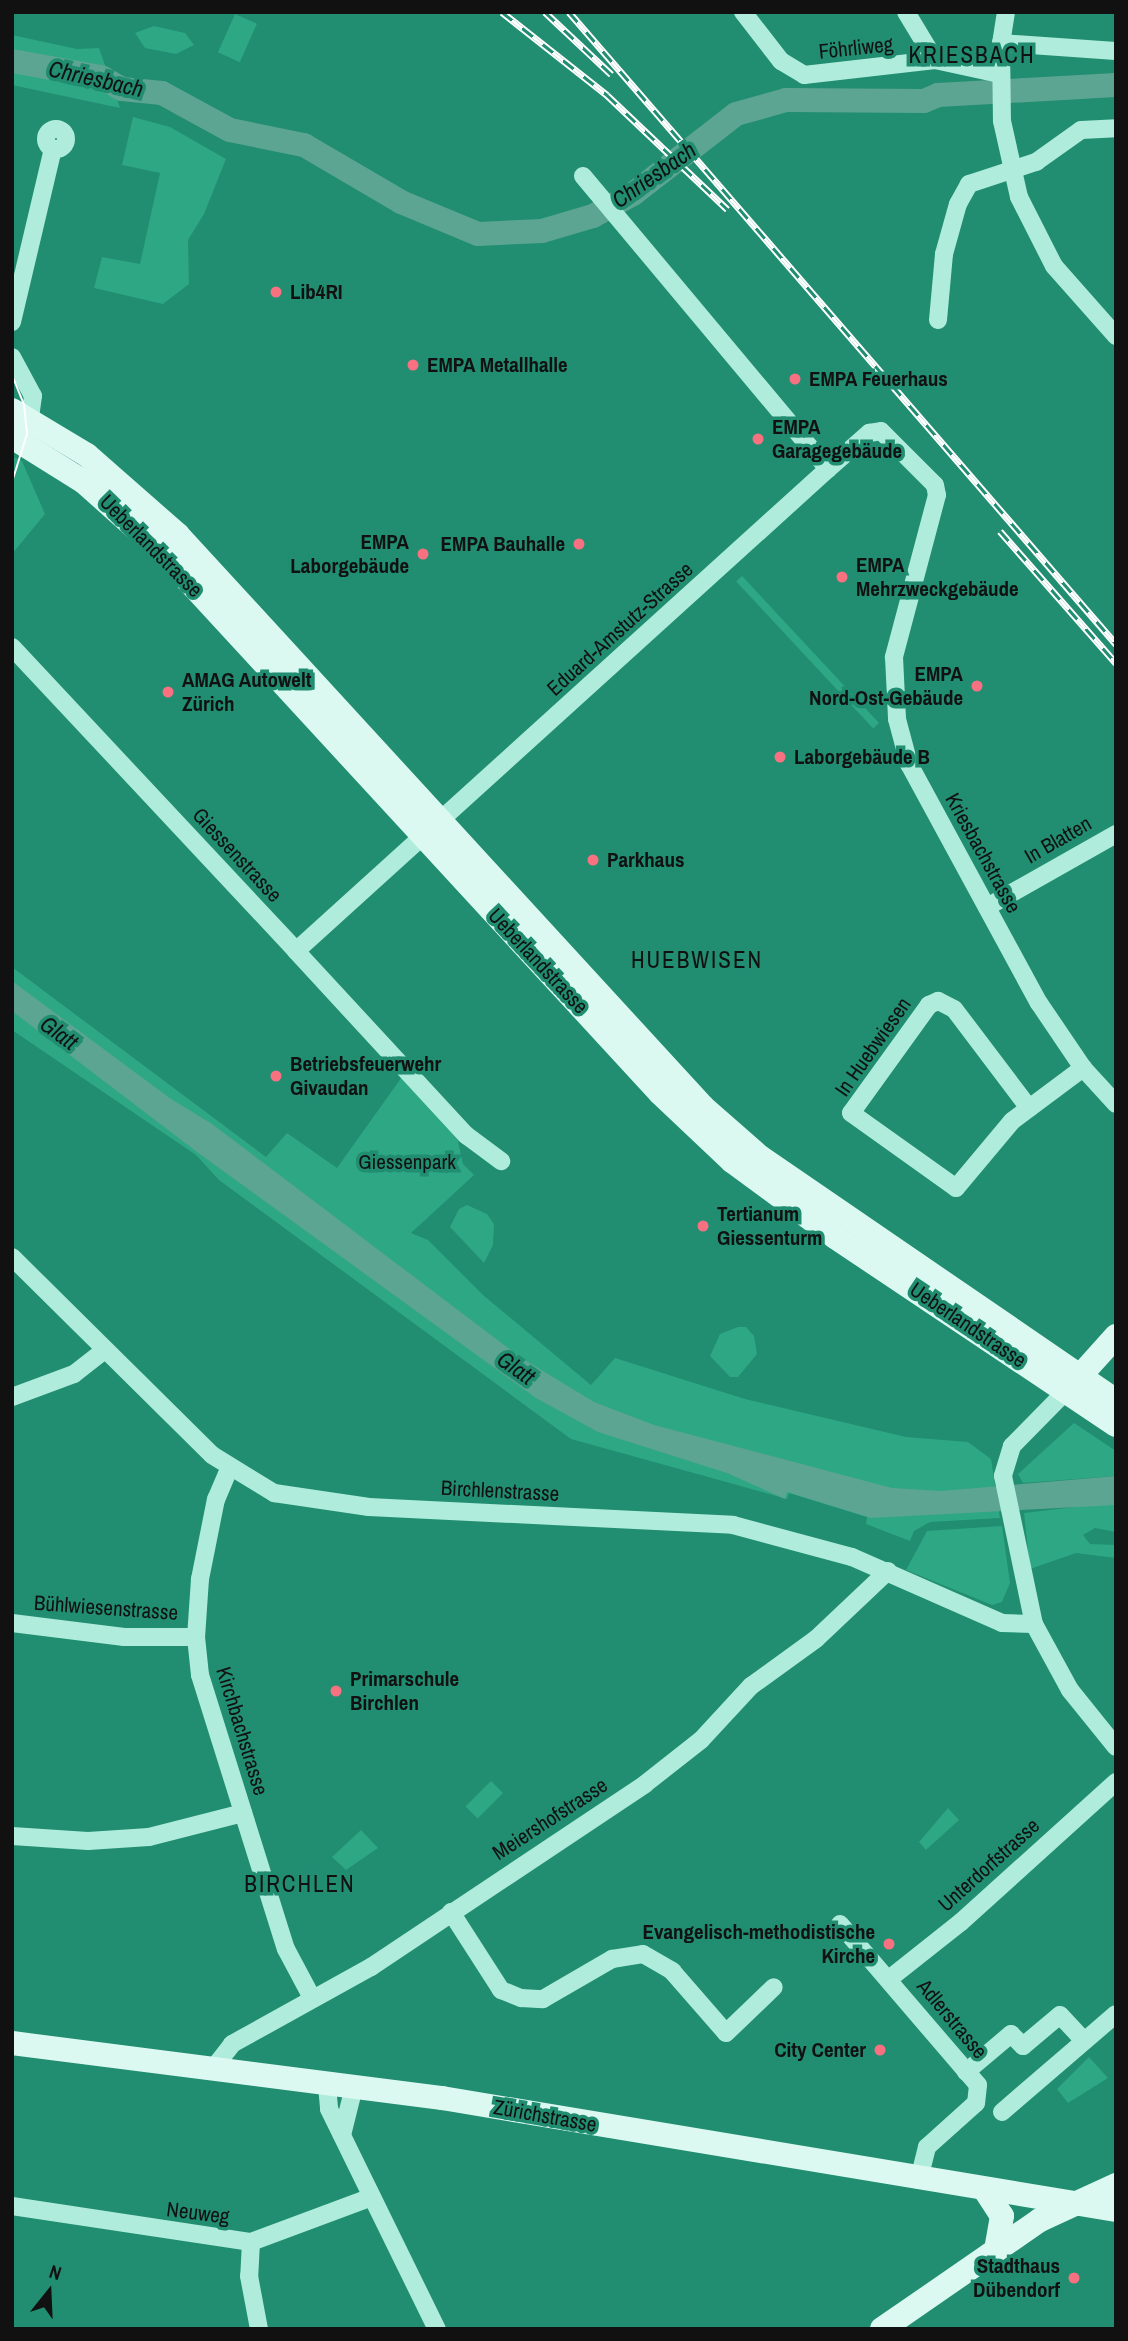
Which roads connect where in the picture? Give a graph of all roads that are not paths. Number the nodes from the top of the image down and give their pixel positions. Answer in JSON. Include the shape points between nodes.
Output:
{"nodes":[{"id":1,"x":743,"y":12,"type":"edge"},
{"id":2,"x":906,"y":12,"type":"edge"},
{"id":3,"x":1006,"y":12,"type":"edge"},
{"id":4,"x":1001,"y":43,"type":"junction"},
{"id":5,"x":1116,"y":51,"type":"edge"},
{"id":6,"x":934,"y":60,"type":"junction"},
{"id":7,"x":1000,"y":76,"type":"junction"},
{"id":8,"x":1116,"y":128,"type":"edge"},
{"id":9,"x":53,"y":149,"type":"dead end"},
{"id":10,"x":1012,"y":172,"type":"junction"},
{"id":11,"x":583,"y":176,"type":"dead end"},
{"id":12,"x":938,"y":320,"type":"dead end"},
{"id":13,"x":12,"y":322,"type":"edge"},
{"id":14,"x":1116,"y":336,"type":"edge"},
{"id":15,"x":12,"y":356,"type":"edge"},
{"id":16,"x":18,"y":416,"type":"edge"},
{"id":17,"x":12,"y":437,"type":"edge"},
{"id":18,"x":828,"y":469,"type":"junction"},
{"id":19,"x":907,"y":596,"type":"joint"},
{"id":20,"x":12,"y":647,"type":"edge"},
{"id":21,"x":432,"y":830,"type":"junction"},
{"id":22,"x":1116,"y":834,"type":"edge"},
{"id":23,"x":987,"y":907,"type":"junction"},
{"id":24,"x":296,"y":951,"type":"junction"},
{"id":25,"x":1083,"y":1068,"type":"junction"},
{"id":26,"x":1116,"y":1104,"type":"edge"},
{"id":27,"x":1029,"y":1108,"type":"junction"},
{"id":28,"x":501,"y":1161,"type":"dead end"},
{"id":29,"x":12,"y":1257,"type":"edge"},
{"id":30,"x":1116,"y":1336,"type":"edge"},
{"id":31,"x":106,"y":1350,"type":"junction"},
{"id":32,"x":1073,"y":1384,"type":"junction"},
{"id":33,"x":12,"y":1397,"type":"edge"},
{"id":34,"x":1116,"y":1401,"type":"edge"},
{"id":35,"x":1116,"y":1425,"type":"edge"},
{"id":36,"x":229,"y":1469,"type":"junction"},
{"id":37,"x":888,"y":1571,"type":"junction"},
{"id":38,"x":12,"y":1623,"type":"edge"},
{"id":39,"x":1034,"y":1624,"type":"junction"},
{"id":40,"x":196,"y":1637,"type":"junction"},
{"id":41,"x":1116,"y":1747,"type":"edge"},
{"id":42,"x":1116,"y":1782,"type":"edge"},
{"id":43,"x":243,"y":1813,"type":"junction"},
{"id":44,"x":12,"y":1836,"type":"edge"},
{"id":45,"x":451,"y":1912,"type":"junction"},
{"id":46,"x":841,"y":1924,"type":"dead end"},
{"id":47,"x":889,"y":1979,"type":"junction"},
{"id":48,"x":774,"y":1987,"type":"dead end"},
{"id":49,"x":312,"y":1998,"type":"junction"},
{"id":50,"x":1116,"y":2014,"type":"edge"},
{"id":51,"x":1084,"y":2041,"type":"junction"},
{"id":52,"x":12,"y":2043,"type":"edge"},
{"id":53,"x":212,"y":2070,"type":"junction"},
{"id":54,"x":966,"y":2072,"type":"junction"},
{"id":55,"x":327,"y":2085,"type":"junction"},
{"id":56,"x":354,"y":2087,"type":"junction"},
{"id":57,"x":1002,"y":2112,"type":"dead end"},
{"id":58,"x":342,"y":2135,"type":"junction"},
{"id":59,"x":919,"y":2180,"type":"junction"},
{"id":60,"x":1116,"y":2185,"type":"edge"},
{"id":61,"x":985,"y":2190,"type":"junction"},
{"id":62,"x":372,"y":2197,"type":"junction"},
{"id":63,"x":1075,"y":2204,"type":"junction"},
{"id":64,"x":12,"y":2207,"type":"edge"},
{"id":65,"x":1116,"y":2210,"type":"edge"},
{"id":66,"x":251,"y":2242,"type":"junction"},
{"id":67,"x":996,"y":2249,"type":"junction"},
{"id":68,"x":259,"y":2329,"type":"edge"},
{"id":69,"x":437,"y":2329,"type":"edge"},
{"id":70,"x":883,"y":2329,"type":"edge"}],
"edges":[{"from":1,"to":6,"type":"street","name":"Föhrliweg","via":[[780,61],[804,75]]},
{"from":2,"to":6,"type":"street"},
{"from":3,"to":4,"type":"street"},
{"from":4,"to":5,"type":"street"},
{"from":4,"to":7,"type":"street"},
{"from":6,"to":7,"type":"street","name":"Föhrliweg"},
{"from":7,"to":10,"type":"street"},
{"from":8,"to":10,"type":"street","via":[[1081,130],[1036,162]]},
{"from":9,"to":13,"type":"street"},
{"from":10,"to":12,"type":"street","via":[[970,184],[958,204],[939,281]]},
{"from":10,"to":14,"type":"street","via":[[1028,219],[1054,265]]},
{"from":11,"to":18,"type":"street"},
{"from":15,"to":16,"type":"street","name":"Ueberlandstrasse","via":[[33,396]]},
{"from":16,"to":21,"type":"main road","name":"Ueberlandstrasse","via":[[127,485],[178,535]]},
{"from":17,"to":21,"type":"main road","name":"Ueberlandstrasse","via":[[84,482],[160,550]]},
{"from":18,"to":19,"type":"street","name":"Eduard-Amstutz-Strasse","via":[[869,433],[881,431],[935,485],[937,505],[920,569]]},
{"from":18,"to":21,"type":"street","name":"Eduard-Amstutz-Strasse"},
{"from":19,"to":23,"type":"street","name":"Kriesbachstrasse","via":[[894,657],[899,728],[915,777]]},
{"from":20,"to":24,"type":"street","name":"Giessenstrasse"},
{"from":21,"to":24,"type":"street"},
{"from":21,"to":32,"type":"main road","name":"Ueberlandstrasse","via":[[760,1157]]},
{"from":22,"to":23,"type":"street","name":"In Blatten"},
{"from":23,"to":25,"type":"street","name":"Kriesbachstrasse","via":[[1039,1003]]},
{"from":24,"to":28,"type":"street","name":"Giessenstrasse","via":[[466,1135]]},
{"from":25,"to":26,"type":"street","name":"Kriesbachstrasse"},
{"from":25,"to":27,"type":"street","name":"In Huebwiesen"},
{"from":27,"to":27,"type":"street","name":"In Huebwiesen","via":[[996,1136],[956,1188],[851,1113],[929,1005],[943,1002],[954,1009]]},
{"from":29,"to":31,"type":"street","name":"Birchlenstrasse"},
{"from":30,"to":32,"type":"main road"},
{"from":31,"to":33,"type":"street","via":[[74,1374]]},
{"from":31,"to":36,"type":"street","name":"Birchlenstrasse"},
{"from":32,"to":34,"type":"main road","name":"Ueberlandstrasse"},
{"from":32,"to":35,"type":"main road","name":"Ueberlandstrasse"},
{"from":32,"to":39,"type":"street","via":[[1012,1446],[1003,1479]]},
{"from":36,"to":37,"type":"street","name":"Birchlenstrasse","via":[[274,1493],[329,1502],[733,1525],[812,1544]]},
{"from":36,"to":40,"type":"street","name":"Kirchbachstrasse","via":[[216,1499],[203,1565]]},
{"from":37,"to":39,"type":"street","name":"Birchlenstrasse","via":[[1002,1623]]},
{"from":37,"to":45,"type":"street","name":"Meiershofstrasse","via":[[830,1625],[751,1686],[701,1740],[645,1784]]},
{"from":38,"to":40,"type":"street","name":"Bühlwiesenstrasse","via":[[124,1637]]},
{"from":39,"to":41,"type":"street","via":[[1070,1690]]},
{"from":40,"to":43,"type":"street","name":"Kirchbachstrasse","via":[[204,1690]]},
{"from":42,"to":47,"type":"street","name":"Unterdorfstrasse"},
{"from":43,"to":44,"type":"street","via":[[149,1837],[88,1841]]},
{"from":43,"to":49,"type":"street","name":"Kirchbachstrasse","via":[[286,1949]]},
{"from":45,"to":48,"type":"street","via":[[501,1990],[521,1998],[543,1998],[612,1959],[643,1954],[672,1970],[726,2033]]},
{"from":45,"to":49,"type":"street","name":"Meiershofstrasse","via":[[371,1967]]},
{"from":46,"to":47,"type":"street","name":"Adlerstrasse"},
{"from":47,"to":54,"type":"street","name":"Adlerstrasse"},
{"from":49,"to":53,"type":"street","name":"Meiershofstrasse","via":[[233,2044]]},
{"from":50,"to":51,"type":"street"},
{"from":51,"to":54,"type":"street","via":[[1060,2015],[1023,2046],[1011,2034]]},
{"from":51,"to":57,"type":"street"},
{"from":52,"to":53,"type":"main road","name":"Zürichstrasse"},
{"from":53,"to":55,"type":"main road","name":"Zürichstrasse"},
{"from":54,"to":59,"type":"street","name":"Adlerstrasse","via":[[980,2094],[927,2147]]},
{"from":55,"to":56,"type":"main road","name":"Zürichstrasse"},
{"from":55,"to":58,"type":"street","via":[[329,2109]]},
{"from":56,"to":58,"type":"street"},
{"from":56,"to":59,"type":"main road","name":"Zürichstrasse"},
{"from":58,"to":62,"type":"street"},
{"from":59,"to":61,"type":"main road","name":"Zürichstrasse"},
{"from":60,"to":63,"type":"main road"},
{"from":61,"to":63,"type":"main road","name":"Zürichstrasse"},
{"from":61,"to":67,"type":"main road","via":[[1002,2216]]},
{"from":62,"to":66,"type":"street","name":"Neuweg"},
{"from":62,"to":69,"type":"street"},
{"from":63,"to":65,"type":"main road","name":"Zürichstrasse"},
{"from":63,"to":67,"type":"main road"},
{"from":64,"to":66,"type":"street","name":"Neuweg"},
{"from":66,"to":68,"type":"street","via":[[249,2276]]},
{"from":67,"to":70,"type":"main road"}]}
